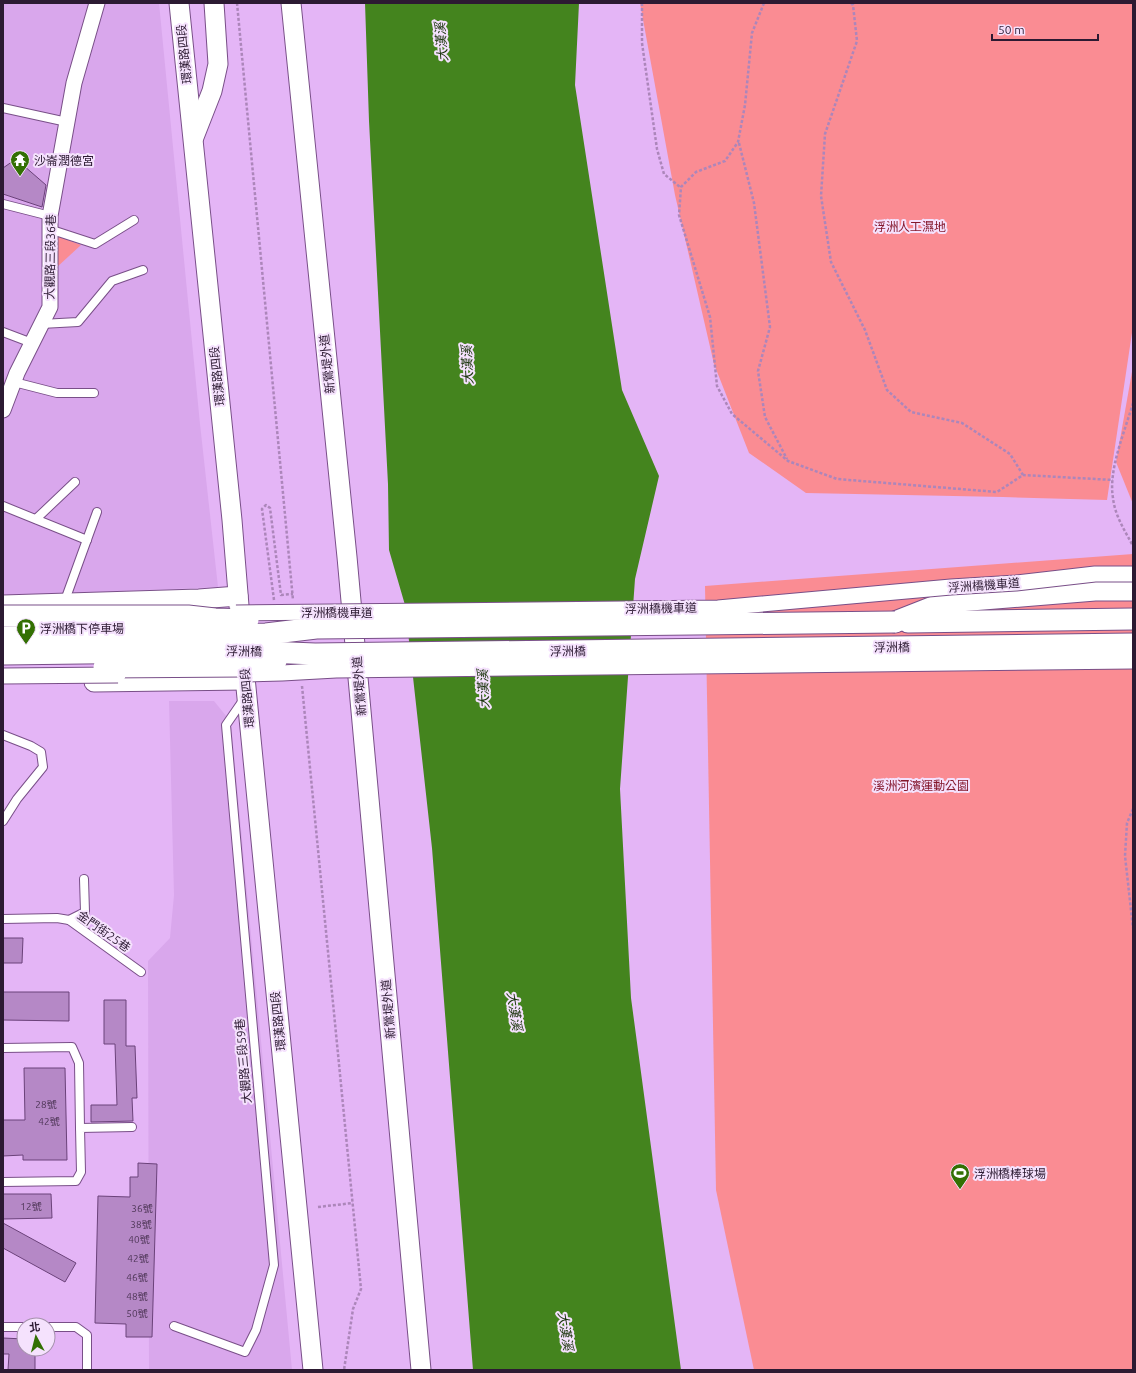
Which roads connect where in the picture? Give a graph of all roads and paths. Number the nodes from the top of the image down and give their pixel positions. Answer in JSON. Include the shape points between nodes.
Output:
{"nodes":[{"id":1,"x":97,"y":3,"type":"edge"},
{"id":2,"x":179,"y":3,"type":"edge"},
{"id":3,"x":214,"y":3,"type":"edge"},
{"id":4,"x":291,"y":3,"type":"edge"},
{"id":5,"x":642,"y":3,"type":"edge"},
{"id":6,"x":764,"y":3,"type":"edge"},
{"id":7,"x":851,"y":3,"type":"edge"},
{"id":8,"x":3,"y":108,"type":"edge"},
{"id":9,"x":67,"y":122,"type":"junction"},
{"id":10,"x":193,"y":140,"type":"junction"},
{"id":11,"x":738,"y":142,"type":"junction"},
{"id":12,"x":681,"y":187,"type":"junction"},
{"id":13,"x":3,"y":204,"type":"edge"},
{"id":14,"x":134,"y":220,"type":"dead end"},
{"id":15,"x":50,"y":222,"type":"junction"},
{"id":16,"x":143,"y":270,"type":"dead end"},
{"id":17,"x":41,"y":324,"type":"junction"},
{"id":18,"x":3,"y":332,"type":"edge"},
{"id":19,"x":32,"y":343,"type":"junction"},
{"id":20,"x":14,"y":382,"type":"junction"},
{"id":21,"x":94,"y":393,"type":"dead end"},
{"id":22,"x":1133,"y":403,"type":"edge"},
{"id":23,"x":3,"y":410,"type":"edge"},
{"id":24,"x":788,"y":461,"type":"junction"},
{"id":25,"x":1023,"y":475,"type":"junction"},
{"id":26,"x":1113,"y":480,"type":"junction"},
{"id":27,"x":75,"y":482,"type":"dead end"},
{"id":28,"x":3,"y":506,"type":"edge"},
{"id":29,"x":97,"y":512,"type":"dead end"},
{"id":30,"x":36,"y":519,"type":"junction"},
{"id":31,"x":87,"y":540,"type":"junction"},
{"id":32,"x":1133,"y":546,"type":"edge"},
{"id":33,"x":1133,"y":574,"type":"edge"},
{"id":34,"x":1133,"y":582,"type":"edge"},
{"id":35,"x":1016,"y":583,"type":"junction"},
{"id":36,"x":1133,"y":590,"type":"edge"},
{"id":37,"x":293,"y":594,"type":"dead end"},
{"id":38,"x":238,"y":596,"type":"junction"},
{"id":39,"x":117,"y":602,"type":"junction"},
{"id":40,"x":64,"y":604,"type":"junction"},
{"id":41,"x":3,"y":605,"type":"edge"},
{"id":42,"x":275,"y":606,"type":"dead end"},
{"id":43,"x":3,"y":616,"type":"edge"},
{"id":44,"x":188,"y":616,"type":"junction"},
{"id":45,"x":1133,"y":619,"type":"edge"},
{"id":46,"x":895,"y":622,"type":"junction"},
{"id":47,"x":316,"y":628,"type":"junction"},
{"id":48,"x":3,"y":637,"type":"edge"},
{"id":49,"x":1133,"y":644,"type":"edge"},
{"id":50,"x":3,"y":654,"type":"edge"},
{"id":51,"x":315,"y":654,"type":"junction"},
{"id":52,"x":1133,"y":661,"type":"edge"},
{"id":53,"x":3,"y":668,"type":"edge"},
{"id":54,"x":3,"y":676,"type":"edge"},
{"id":55,"x":124,"y":682,"type":"junction"},
{"id":56,"x":3,"y":683,"type":"edge"},
{"id":57,"x":246,"y":688,"type":"junction"},
{"id":58,"x":3,"y":735,"type":"edge"},
{"id":59,"x":1133,"y":809,"type":"edge"},
{"id":60,"x":3,"y":822,"type":"edge"},
{"id":61,"x":84,"y":879,"type":"dead end"},
{"id":62,"x":3,"y":919,"type":"edge"},
{"id":63,"x":69,"y":920,"type":"junction"},
{"id":64,"x":1133,"y":928,"type":"edge"},
{"id":65,"x":141,"y":972,"type":"dead end"},
{"id":66,"x":3,"y":1048,"type":"edge"},
{"id":67,"x":132,"y":1127,"type":"dead end"},
{"id":68,"x":80,"y":1128,"type":"junction"},
{"id":69,"x":3,"y":1182,"type":"edge"},
{"id":70,"x":353,"y":1203,"type":"dead end"},
{"id":71,"x":318,"y":1207,"type":"dead end"},
{"id":72,"x":361,"y":1289,"type":"dead end"},
{"id":73,"x":174,"y":1326,"type":"dead end"},
{"id":74,"x":3,"y":1327,"type":"edge"},
{"id":75,"x":16,"y":1327,"type":"edge"},
{"id":76,"x":56,"y":1327,"type":"edge"},
{"id":77,"x":87,"y":1370,"type":"edge"},
{"id":78,"x":313,"y":1370,"type":"edge"},
{"id":79,"x":344,"y":1370,"type":"edge"},
{"id":80,"x":421,"y":1370,"type":"edge"}],
"edges":[{"from":1,"to":9,"type":"street","name":"大觀路三段36巷","via":[[74,83]]},
{"from":2,"to":10,"type":"street","name":"環漢路四段"},
{"from":3,"to":10,"type":"street","via":[[218,64],[212,91]]},
{"from":4,"to":80,"type":"street","name":"新鶯堤外道","via":[[348,565]]},
{"from":5,"to":12,"type":"path","via":[[642,43],[657,149],[664,174]]},
{"from":6,"to":11,"type":"path","via":[[752,33],[745,105]]},
{"from":7,"to":25,"type":"path","via":[[857,41],[825,134],[821,196],[831,262],[865,330],[887,390],[911,412],[962,423],[1010,454]]},
{"from":8,"to":9,"type":"lane"},
{"from":9,"to":15,"type":"street","name":"大觀路三段36巷"},
{"from":10,"to":38,"type":"street","name":"環漢路四段"},
{"from":11,"to":12,"type":"path","via":[[724,161],[696,172]]},
{"from":11,"to":24,"type":"path","via":[[754,203],[770,327],[758,371],[765,417]]},
{"from":12,"to":24,"type":"path","via":[[679,215],[710,317],[717,386],[732,414]]},
{"from":13,"to":15,"type":"lane"},
{"from":14,"to":15,"type":"lane","via":[[95,244]]},
{"from":15,"to":17,"type":"street","name":"大觀路三段36巷","via":[[50,307]]},
{"from":16,"to":17,"type":"lane","via":[[112,281],[78,322]]},
{"from":17,"to":19,"type":"street","name":"大觀路三段36巷"},
{"from":18,"to":19,"type":"lane"},
{"from":19,"to":20,"type":"street","name":"大觀路三段36巷"},
{"from":20,"to":21,"type":"lane","via":[[57,393]]},
{"from":20,"to":23,"type":"street","name":"大觀路三段36巷"},
{"from":22,"to":26,"type":"path","via":[[1114,464]]},
{"from":24,"to":25,"type":"path","via":[[837,479],[997,492]]},
{"from":25,"to":26,"type":"path"},
{"from":26,"to":32,"type":"path","via":[[1112,498],[1119,520]]},
{"from":27,"to":30,"type":"lane"},
{"from":28,"to":30,"type":"lane"},
{"from":29,"to":31,"type":"lane"},
{"from":30,"to":31,"type":"lane"},
{"from":31,"to":40,"type":"lane"},
{"from":33,"to":35,"type":"street","name":"浮洲橋機車道","bridge":true,"via":[[1095,574]]},
{"from":34,"to":35,"type":"street","bridge":true},
{"from":35,"to":44,"type":"street","name":"浮洲橋機車道","bridge":true,"via":[[718,608],[215,613]]},
{"from":36,"to":46,"type":"main road","name":"浮洲橋","via":[[1095,590],[946,602]]},
{"from":37,"to":42,"type":"path","via":[[281,595],[270,508],[266,505],[262,509]]},
{"from":38,"to":39,"type":"street"},
{"from":38,"to":57,"type":"street","name":"環漢路四段"},
{"from":39,"to":40,"type":"street"},
{"from":39,"to":55,"type":"street","via":[[132,604],[135,629],[138,667]]},
{"from":40,"to":41,"type":"street"},
{"from":43,"to":44,"type":"main road","bridge":true},
{"from":44,"to":47,"type":"main road","bridge":true,"via":[[267,620]]},
{"from":45,"to":46,"type":"main road","name":"浮洲橋"},
{"from":46,"to":47,"type":"main road","name":"浮洲橋","bridge":true},
{"from":47,"to":48,"type":"main road","name":"浮洲橋","bridge":true,"via":[[266,634]]},
{"from":49,"to":51,"type":"main road","name":"浮洲橋","bridge":true},
{"from":50,"to":51,"type":"main road","name":"浮洲橋","bridge":true,"via":[[244,651]]},
{"from":51,"to":53,"type":"main road","bridge":true,"via":[[245,666]]},
{"from":52,"to":54,"type":"street","bridge":true},
{"from":55,"to":56,"type":"street"},
{"from":55,"to":57,"type":"street"},
{"from":57,"to":73,"type":"lane","name":"大觀路三段59巷","via":[[226,725],[274,1264],[256,1330],[245,1352]]},
{"from":57,"to":78,"type":"street","name":"環漢路四段"},
{"from":58,"to":60,"type":"lane","via":[[41,752],[43,767],[17,799]]},
{"from":59,"to":64,"type":"path","via":[[1127,823],[1125,856]]},
{"from":61,"to":63,"type":"lane","via":[[85,912]]},
{"from":62,"to":63,"type":"lane","name":"金門街25巷"},
{"from":63,"to":65,"type":"lane","name":"金門街25巷"},
{"from":66,"to":68,"type":"lane","via":[[72,1048],[79,1063]]},
{"from":67,"to":68,"type":"lane"},
{"from":68,"to":69,"type":"lane","via":[[81,1172],[76,1180]]},
{"from":70,"to":71,"type":"path"},
{"from":72,"to":79,"type":"path","via":[[353,1309]]},
{"from":74,"to":75,"type":"lane"},
{"from":76,"to":77,"type":"lane","via":[[76,1327],[87,1335]]}]}
